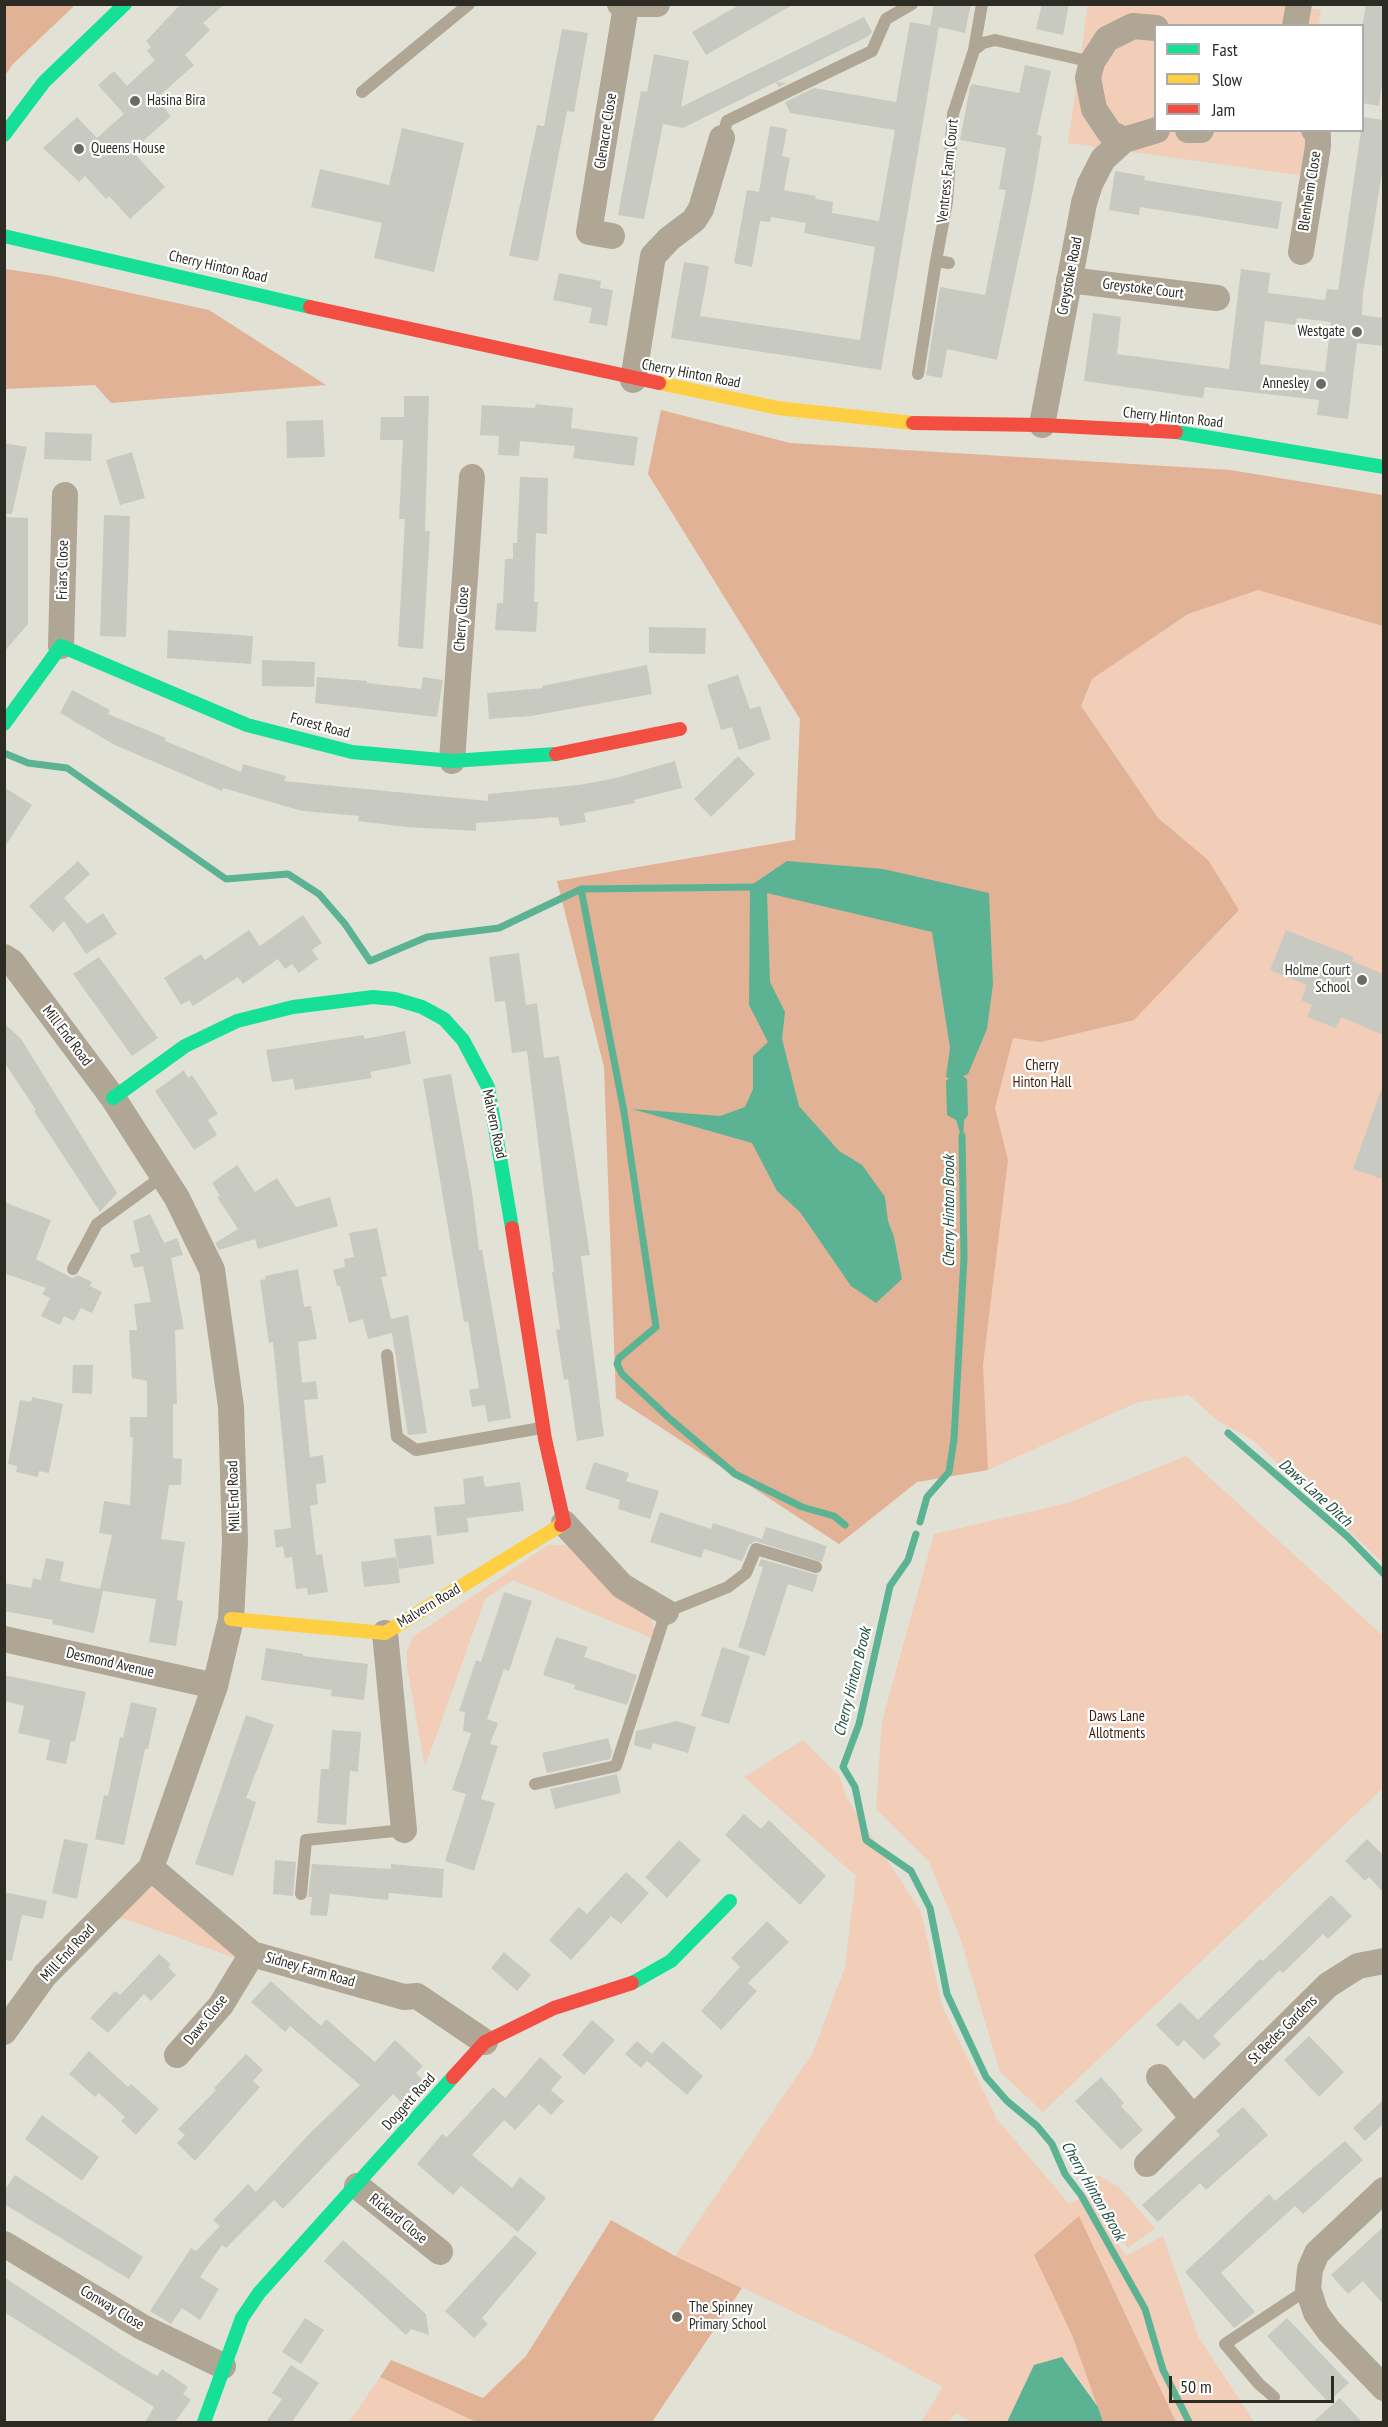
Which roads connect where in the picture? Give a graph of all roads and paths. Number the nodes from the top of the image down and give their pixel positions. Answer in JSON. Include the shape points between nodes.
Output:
{"nodes":[{"id":1,"x":124,"y":4,"type":"edge"},
{"id":2,"x":469,"y":4,"type":"edge"},
{"id":3,"x":657,"y":4,"type":"edge"},
{"id":4,"x":912,"y":4,"type":"edge"},
{"id":5,"x":982,"y":4,"type":"edge"},
{"id":6,"x":1299,"y":4,"type":"edge"},
{"id":7,"x":623,"y":5,"type":"edge"},
{"id":8,"x":1295,"y":24,"type":"edge"},
{"id":9,"x":1154,"y":28,"type":"edge"},
{"id":10,"x":974,"y":50,"type":"junction"},
{"id":11,"x":1092,"y":62,"type":"junction"},
{"id":12,"x":362,"y":92,"type":"dead end"},
{"id":13,"x":1154,"y":131,"type":"edge"},
{"id":14,"x":1316,"y":132,"type":"edge"},
{"id":15,"x":4,"y":135,"type":"edge"},
{"id":16,"x":1124,"y":140,"type":"junction"},
{"id":17,"x":724,"y":152,"type":"joint"},
{"id":18,"x":4,"y":236,"type":"edge"},
{"id":19,"x":612,"y":236,"type":"dead end"},
{"id":20,"x":1301,"y":252,"type":"dead end"},
{"id":21,"x":1069,"y":280,"type":"junction"},
{"id":22,"x":1217,"y":298,"type":"dead end"},
{"id":23,"x":918,"y":374,"type":"dead end"},
{"id":24,"x":633,"y":380,"type":"junction"},
{"id":25,"x":1042,"y":424,"type":"junction"},
{"id":26,"x":1383,"y":467,"type":"edge"},
{"id":27,"x":472,"y":477,"type":"dead end"},
{"id":28,"x":65,"y":495,"type":"dead end"},
{"id":29,"x":61,"y":646,"type":"junction"},
{"id":30,"x":4,"y":724,"type":"edge"},
{"id":31,"x":681,"y":729,"type":"dead end"},
{"id":32,"x":452,"y":761,"type":"junction"},
{"id":33,"x":4,"y":957,"type":"edge"},
{"id":34,"x":113,"y":1098,"type":"junction"},
{"id":35,"x":164,"y":1176,"type":"junction"},
{"id":36,"x":73,"y":1269,"type":"dead end"},
{"id":37,"x":387,"y":1355,"type":"dead end"},
{"id":38,"x":543,"y":1428,"type":"junction"},
{"id":39,"x":564,"y":1523,"type":"junction"},
{"id":40,"x":816,"y":1567,"type":"dead end"},
{"id":41,"x":666,"y":1612,"type":"junction"},
{"id":42,"x":231,"y":1619,"type":"junction"},
{"id":43,"x":385,"y":1633,"type":"junction"},
{"id":44,"x":4,"y":1639,"type":"edge"},
{"id":45,"x":215,"y":1686,"type":"junction"},
{"id":46,"x":536,"y":1784,"type":"dead end"},
{"id":47,"x":404,"y":1830,"type":"joint"},
{"id":48,"x":151,"y":1868,"type":"junction"},
{"id":49,"x":301,"y":1894,"type":"dead end"},
{"id":50,"x":730,"y":1901,"type":"dead end"},
{"id":51,"x":252,"y":1954,"type":"junction"},
{"id":52,"x":1383,"y":1961,"type":"edge"},
{"id":53,"x":4,"y":2032,"type":"edge"},
{"id":54,"x":485,"y":2042,"type":"junction"},
{"id":55,"x":177,"y":2055,"type":"dead end"},
{"id":56,"x":1159,"y":2077,"type":"dead end"},
{"id":57,"x":1193,"y":2118,"type":"junction"},
{"id":58,"x":1147,"y":2164,"type":"dead end"},
{"id":59,"x":357,"y":2186,"type":"junction"},
{"id":60,"x":1383,"y":2190,"type":"edge"},
{"id":61,"x":4,"y":2244,"type":"edge"},
{"id":62,"x":440,"y":2252,"type":"dead end"},
{"id":63,"x":1308,"y":2289,"type":"junction"},
{"id":64,"x":223,"y":2366,"type":"junction"},
{"id":65,"x":1383,"y":2388,"type":"edge"},
{"id":66,"x":1274,"y":2397,"type":"dead end"},
{"id":67,"x":204,"y":2422,"type":"edge"}],
"edges":[{"from":1,"to":15,"type":"street","via":[[44,82]]},
{"from":2,"to":12,"type":"lane"},
{"from":3,"to":7,"type":"street"},
{"from":4,"to":17,"type":"lane","via":[[885,18],[872,51],[727,121]]},
{"from":5,"to":10,"type":"lane","name":"Ventress Farm Court"},
{"from":6,"to":8,"type":"street"},
{"from":7,"to":19,"type":"street","name":"Glenacre Close","via":[[589,232]]},
{"from":9,"to":11,"type":"street","via":[[1133,26],[1107,39]]},
{"from":10,"to":11,"type":"lane","via":[[995,40]]},
{"from":10,"to":23,"type":"lane","name":"Ventress Farm Court","via":[[953,114],[943,262]]},
{"from":11,"to":16,"type":"street","via":[[1088,78],[1094,109],[1110,133]]},
{"from":13,"to":16,"type":"street","name":"Greystoke Road"},
{"from":14,"to":20,"type":"street","name":"Blenheim Close","via":[[1317,146]]},
{"from":16,"to":21,"type":"street","name":"Greystoke Road","via":[[1103,159],[1090,184]]},
{"from":17,"to":24,"type":"street","via":[[701,209],[688,226],[653,256]]},
{"from":18,"to":24,"type":"street","name":"Cherry Hinton Road"},
{"from":21,"to":22,"type":"street","name":"Greystoke Court"},
{"from":21,"to":25,"type":"street","name":"Greystoke Road"},
{"from":24,"to":25,"type":"street","name":"Cherry Hinton Road","via":[[834,416],[909,423]]},
{"from":25,"to":26,"type":"street","name":"Cherry Hinton Road","via":[[1177,432]]},
{"from":27,"to":32,"type":"street","name":"Cherry Close"},
{"from":28,"to":29,"type":"street","name":"Friars Close"},
{"from":29,"to":30,"type":"street"},
{"from":29,"to":32,"type":"street","name":"Forest Road","via":[[247,724],[352,752]]},
{"from":31,"to":32,"type":"street","name":"Forest Road","via":[[556,754]]},
{"from":33,"to":34,"type":"street","name":"Mill End Road","via":[[12,962]]},
{"from":34,"to":35,"type":"street","name":"Mill End Road"},
{"from":34,"to":38,"type":"street","name":"Malvern Road","via":[[185,1046],[237,1021],[293,1007],[373,997],[422,1007],[444,1019],[464,1040],[488,1087]]},
{"from":35,"to":36,"type":"lane","via":[[97,1224]]},
{"from":35,"to":42,"type":"street","name":"Mill End Road","via":[[212,1270],[222,1328],[231,1407],[235,1542]]},
{"from":37,"to":38,"type":"lane","via":[[397,1437],[416,1450]]},
{"from":38,"to":39,"type":"street","name":"Malvern Road"},
{"from":39,"to":41,"type":"street","via":[[622,1586]]},
{"from":39,"to":43,"type":"street","name":"Malvern Road"},
{"from":40,"to":41,"type":"lane","via":[[756,1549],[746,1573],[728,1587]]},
{"from":41,"to":46,"type":"lane","via":[[616,1766]]},
{"from":42,"to":43,"type":"street","name":"Malvern Road"},
{"from":42,"to":45,"type":"street","name":"Mill End Road"},
{"from":43,"to":47,"type":"street","name":"Malvern Road"},
{"from":44,"to":45,"type":"street","name":"Desmond Avenue"},
{"from":45,"to":48,"type":"street","name":"Mill End Road"},
{"from":47,"to":49,"type":"lane","via":[[306,1840]]},
{"from":48,"to":51,"type":"street","name":"Sidney Farm Road"},
{"from":48,"to":53,"type":"street","name":"Mill End Road","via":[[45,1975]]},
{"from":50,"to":54,"type":"street","name":"Doggett Road","via":[[671,1961],[654,1972],[619,1988],[554,2008]]},
{"from":51,"to":54,"type":"street","name":"Sidney Farm Road","via":[[404,1997],[417,1996]]},
{"from":51,"to":55,"type":"street","name":"Daws Close","via":[[221,2005]]},
{"from":52,"to":57,"type":"street","name":"St Bedes Gardens","via":[[1358,1966],[1328,1984]]},
{"from":54,"to":59,"type":"street","name":"Doggett Road"},
{"from":56,"to":57,"type":"street"},
{"from":57,"to":58,"type":"street","name":"St Bedes Gardens"},
{"from":59,"to":62,"type":"street","name":"Rickard Close"},
{"from":59,"to":64,"type":"street","name":"Doggett Road","via":[[259,2293],[242,2318]]},
{"from":60,"to":63,"type":"street","via":[[1317,2253]]},
{"from":61,"to":64,"type":"street","name":"Conway Close","via":[[142,2327]]},
{"from":63,"to":65,"type":"street","via":[[1316,2313],[1329,2331]]},
{"from":63,"to":66,"type":"lane","via":[[1225,2344]]},
{"from":64,"to":67,"type":"street","name":"Doggett Road"}]}
